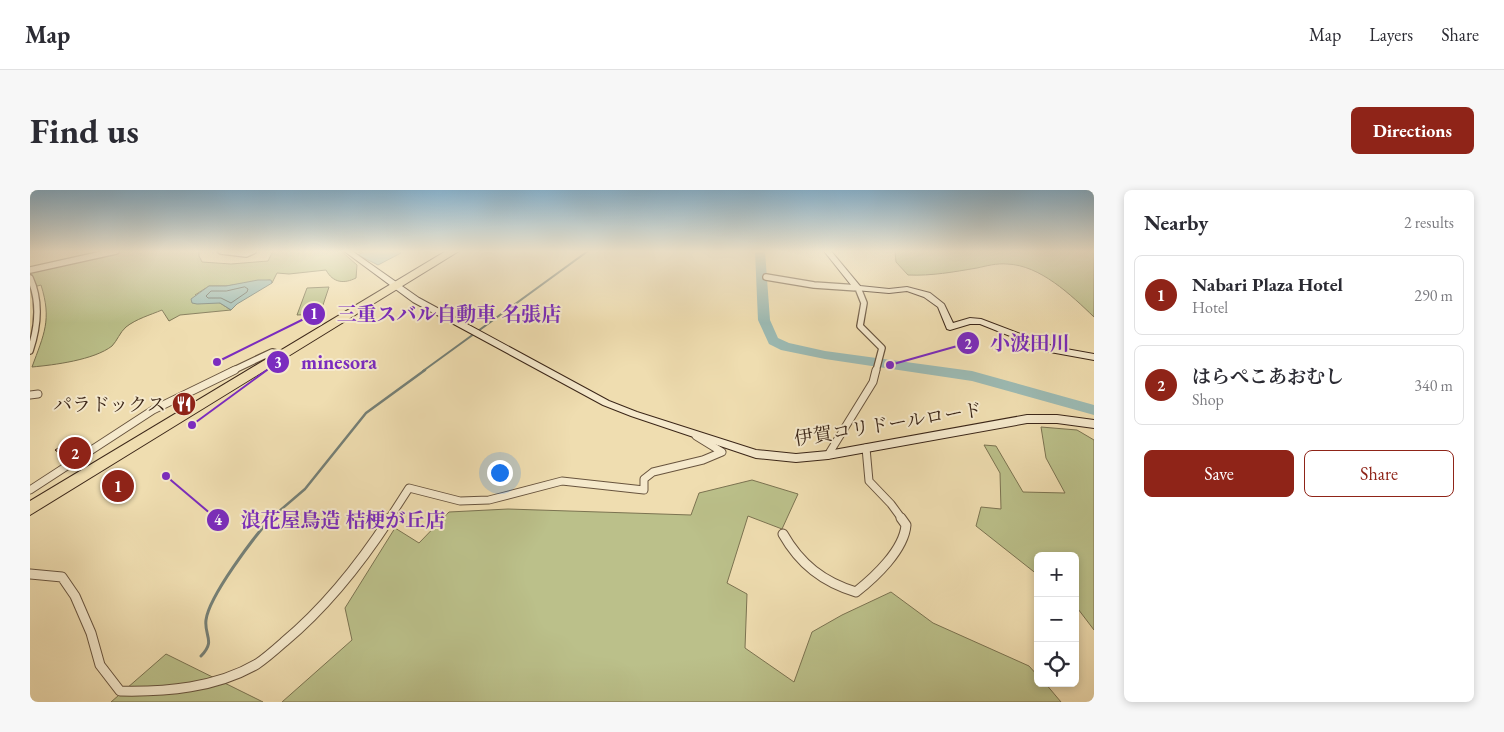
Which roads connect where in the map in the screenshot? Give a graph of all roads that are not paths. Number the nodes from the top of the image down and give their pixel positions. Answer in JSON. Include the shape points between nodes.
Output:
{"nodes":[{"id":1,"x":380,"y":275,"type":"edge"},
{"id":2,"x":415,"y":275,"type":"edge"},
{"id":3,"x":847,"y":275,"type":"edge"},
{"id":4,"x":766,"y":277,"type":"dead end"},
{"id":5,"x":30,"y":278,"type":"edge"},
{"id":6,"x":398,"y":285,"type":"junction"},
{"id":7,"x":858,"y":288,"type":"junction"},
{"id":8,"x":32,"y":290,"type":"edge"},
{"id":9,"x":30,"y":350,"type":"edge"},
{"id":10,"x":284,"y":355,"type":"junction"},
{"id":11,"x":1094,"y":357,"type":"edge"},
{"id":12,"x":38,"y":394,"type":"dead end"},
{"id":13,"x":30,"y":395,"type":"edge"},
{"id":14,"x":1094,"y":424,"type":"edge"},
{"id":15,"x":691,"y":433,"type":"junction"},
{"id":16,"x":866,"y":448,"type":"junction"},
{"id":17,"x":828,"y":455,"type":"junction"},
{"id":18,"x":30,"y":490,"type":"edge"},
{"id":19,"x":30,"y":509,"type":"edge"},
{"id":20,"x":783,"y":534,"type":"dead end"},
{"id":21,"x":30,"y":574,"type":"edge"}],
"edges":[{"from":1,"to":6,"type":"street","name":"伊賀コリドールロード"},
{"from":2,"to":6,"type":"highway"},
{"from":3,"to":7,"type":"street"},
{"from":4,"to":7,"type":"street"},
{"from":5,"to":8,"type":"street"},
{"from":6,"to":10,"type":"highway"},
{"from":6,"to":15,"type":"street","name":"伊賀コリドールロード","via":[[416,300],[606,403]]},
{"from":7,"to":11,"type":"street","via":[[924,293],[939,304],[950,327],[970,321],[981,322],[1053,350]]},
{"from":7,"to":17,"type":"street","via":[[864,303],[860,326],[882,348],[881,357],[869,389]]},
{"from":8,"to":9,"type":"street","via":[[38,320]]},
{"from":10,"to":18,"type":"street","via":[[272,352],[153,410]]},
{"from":10,"to":19,"type":"highway"},
{"from":12,"to":13,"type":"street"},
{"from":14,"to":16,"type":"street","name":"伊賀コリドールロード","via":[[1027,419]]},
{"from":15,"to":17,"type":"street","name":"伊賀コリドールロード","via":[[769,456]]},
{"from":15,"to":21,"type":"street","via":[[722,452],[653,472],[644,479],[644,490],[562,481],[489,500],[460,501],[409,488],[374,544],[293,635],[256,664],[220,680],[182,689],[120,691],[100,665],[75,596],[62,577]]},
{"from":16,"to":17,"type":"street","name":"伊賀コリドールロード"},
{"from":16,"to":20,"type":"street","via":[[869,481],[906,524],[905,535],[877,575],[856,592],[835,586],[803,564]]}]}
